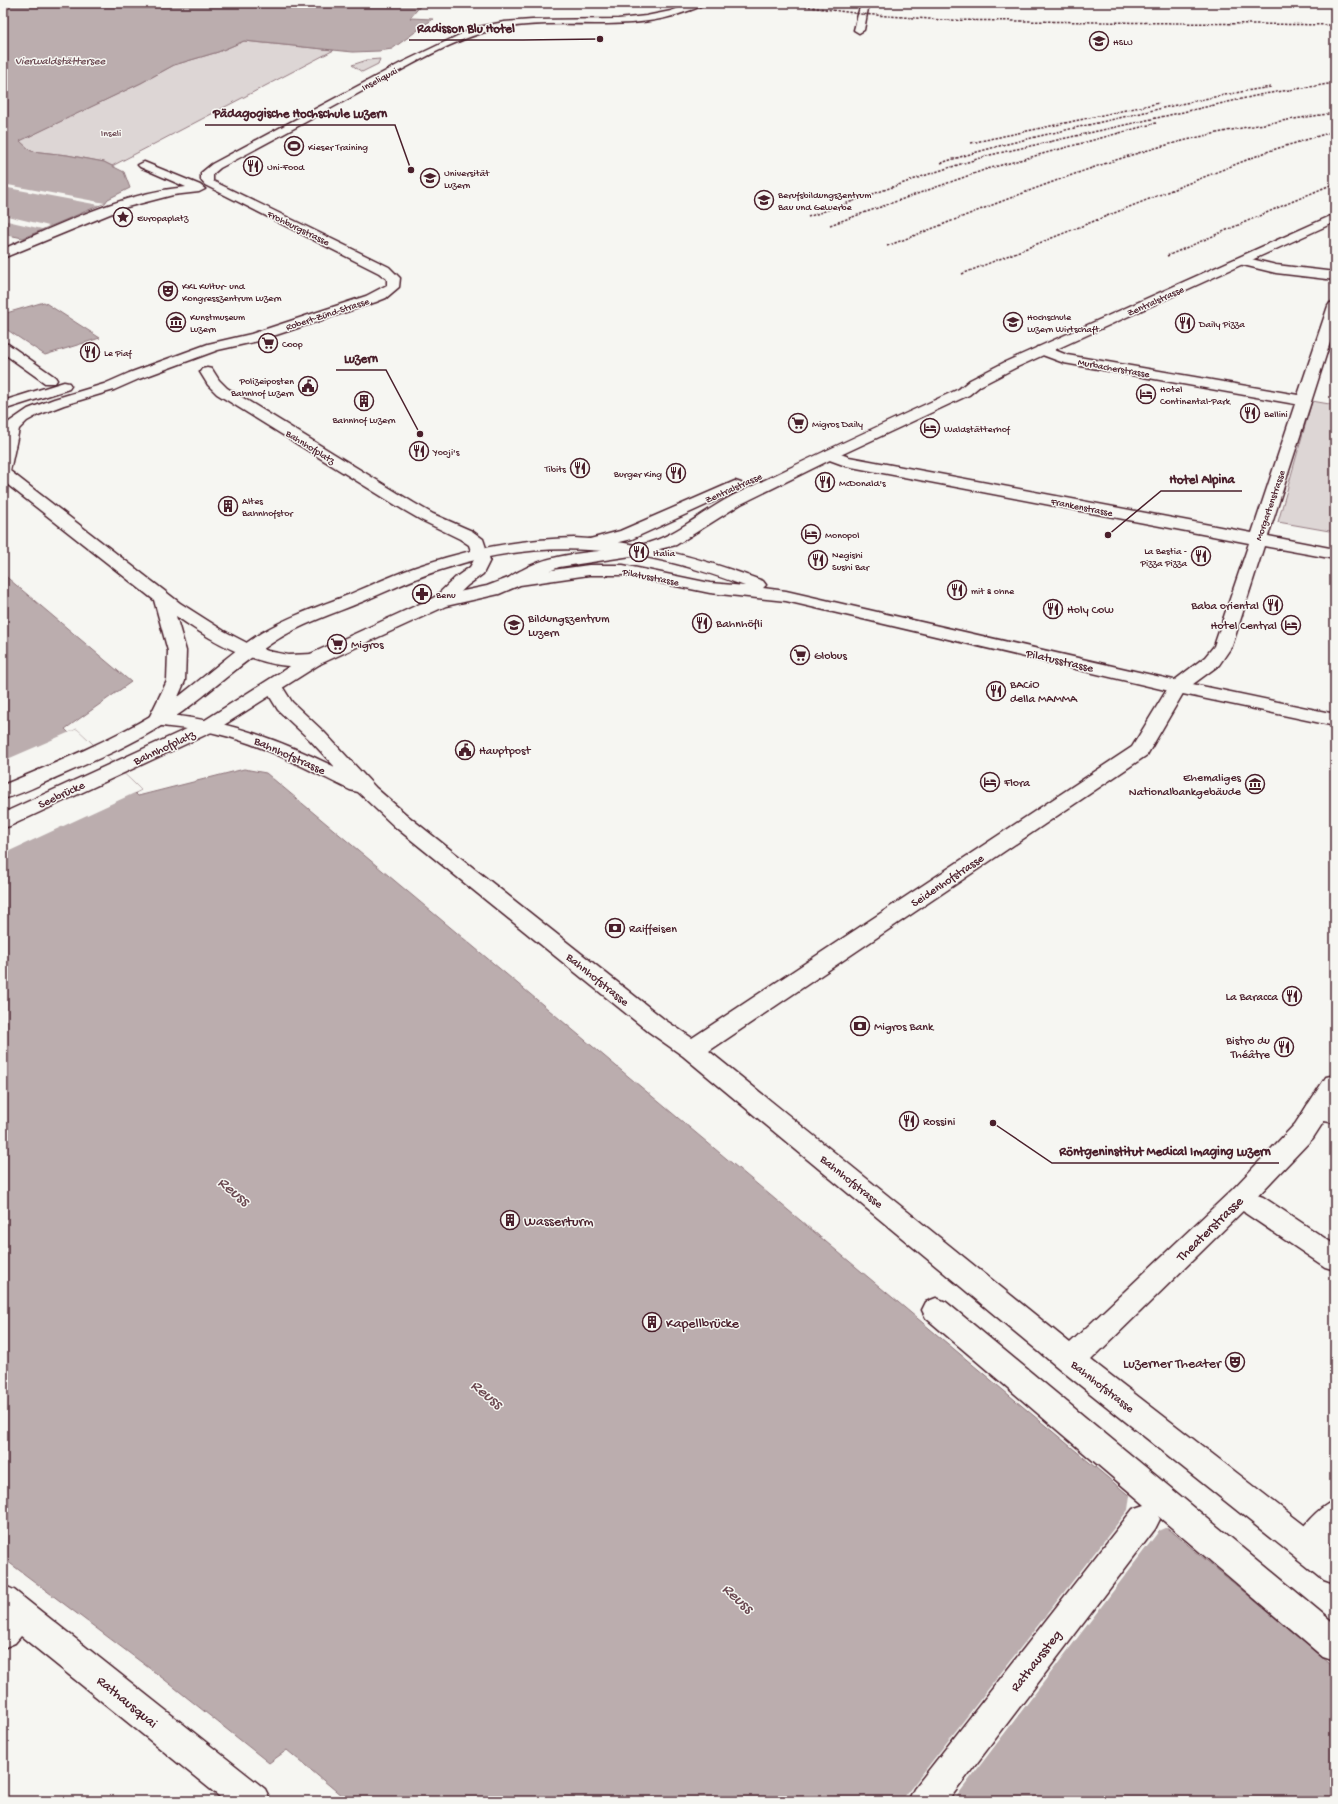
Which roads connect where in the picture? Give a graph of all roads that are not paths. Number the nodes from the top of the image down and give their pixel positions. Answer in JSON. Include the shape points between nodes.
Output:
{"nodes":[{"id":1,"x":700,"y":3,"type":"edge"},
{"id":2,"x":865,"y":3,"type":"edge"},
{"id":3,"x":859,"y":30,"type":"dead end"},
{"id":4,"x":144,"y":165,"type":"dead end"},
{"id":5,"x":207,"y":173,"type":"joint"},
{"id":6,"x":102,"y":204,"type":"dead end"},
{"id":7,"x":114,"y":207,"type":"junction"},
{"id":8,"x":1335,"y":218,"type":"edge"},
{"id":9,"x":45,"y":228,"type":"dead end"},
{"id":10,"x":58,"y":231,"type":"junction"},
{"id":11,"x":3,"y":254,"type":"edge"},
{"id":12,"x":1243,"y":261,"type":"junction"},
{"id":13,"x":1335,"y":276,"type":"edge"},
{"id":14,"x":395,"y":281,"type":"joint"},
{"id":15,"x":1335,"y":306,"type":"edge"},
{"id":16,"x":253,"y":338,"type":"junction"},
{"id":17,"x":3,"y":347,"type":"edge"},
{"id":18,"x":1042,"y":350,"type":"junction"},
{"id":19,"x":163,"y":366,"type":"junction"},
{"id":20,"x":207,"y":372,"type":"junction"},
{"id":21,"x":134,"y":376,"type":"junction"},
{"id":22,"x":50,"y":380,"type":"dead end"},
{"id":23,"x":974,"y":383,"type":"junction"},
{"id":24,"x":1305,"y":401,"type":"junction"},
{"id":25,"x":3,"y":406,"type":"edge"},
{"id":26,"x":829,"y":455,"type":"junction"},
{"id":27,"x":3,"y":469,"type":"edge"},
{"id":28,"x":3,"y":473,"type":"edge"},
{"id":29,"x":1258,"y":539,"type":"junction"},
{"id":30,"x":592,"y":544,"type":"junction"},
{"id":31,"x":639,"y":550,"type":"junction"},
{"id":32,"x":481,"y":554,"type":"junction"},
{"id":33,"x":1335,"y":554,"type":"edge"},
{"id":34,"x":516,"y":580,"type":"junction"},
{"id":35,"x":786,"y":596,"type":"junction"},
{"id":36,"x":162,"y":597,"type":"junction"},
{"id":37,"x":441,"y":601,"type":"junction"},
{"id":38,"x":249,"y":650,"type":"junction"},
{"id":39,"x":313,"y":660,"type":"junction"},
{"id":40,"x":273,"y":687,"type":"junction"},
{"id":41,"x":1178,"y":687,"type":"junction"},
{"id":42,"x":158,"y":720,"type":"junction"},
{"id":43,"x":1335,"y":720,"type":"edge"},
{"id":44,"x":209,"y":726,"type":"junction"},
{"id":45,"x":100,"y":750,"type":"joint"},
{"id":46,"x":119,"y":768,"type":"joint"},
{"id":47,"x":369,"y":792,"type":"junction"},
{"id":48,"x":3,"y":793,"type":"edge"},
{"id":49,"x":3,"y":821,"type":"edge"},
{"id":50,"x":692,"y":1050,"type":"junction"},
{"id":51,"x":1335,"y":1084,"type":"edge"},
{"id":52,"x":1326,"y":1112,"type":"edge"},
{"id":53,"x":1254,"y":1205,"type":"dead end"},
{"id":54,"x":1335,"y":1260,"type":"edge"},
{"id":55,"x":936,"y":1310,"type":"dead end"},
{"id":56,"x":1071,"y":1361,"type":"junction"},
{"id":57,"x":1335,"y":1515,"type":"edge"},
{"id":58,"x":1144,"y":1519,"type":"dead end"},
{"id":59,"x":1307,"y":1548,"type":"junction"},
{"id":60,"x":1335,"y":1569,"type":"edge"},
{"id":61,"x":8,"y":1616,"type":"edge"},
{"id":62,"x":1335,"y":1645,"type":"edge"},
{"id":63,"x":253,"y":1801,"type":"edge"},
{"id":64,"x":926,"y":1801,"type":"edge"}],
"edges":[{"from":1,"to":5,"type":"street","name":"Inseliquai","via":[[675,13],[642,19],[518,23],[488,27],[469,33]]},
{"from":2,"to":3,"type":"street"},
{"from":4,"to":7,"type":"street","via":[[167,172],[199,189],[175,190]]},
{"from":5,"to":14,"type":"street","name":"Frohburgstrasse","via":[[206,180],[209,183],[384,270],[392,275]]},
{"from":6,"to":7,"type":"street"},
{"from":7,"to":10,"type":"street"},
{"from":8,"to":12,"type":"street","name":"Zentralstrasse"},
{"from":9,"to":10,"type":"street"},
{"from":10,"to":11,"type":"street"},
{"from":12,"to":13,"type":"street","via":[[1276,269]]},
{"from":12,"to":18,"type":"street","name":"Zentralstrasse"},
{"from":14,"to":16,"type":"street","name":"Robert-Zünd-Strasse","via":[[392,287],[381,295]]},
{"from":15,"to":24,"type":"street","name":"Morgartenstrasse"},
{"from":16,"to":19,"type":"street","name":"Robert-Zünd-Strasse","via":[[239,339]]},
{"from":16,"to":20,"type":"street","name":"Robert-Zünd-Strasse","via":[[245,346],[213,363]]},
{"from":17,"to":22,"type":"street"},
{"from":18,"to":23,"type":"street","name":"Zentralstrasse"},
{"from":18,"to":24,"type":"street","name":"Murbacherstrasse","via":[[1064,359]]},
{"from":19,"to":20,"type":"street"},
{"from":19,"to":21,"type":"street"},
{"from":20,"to":32,"type":"street","name":"Bahnhofplatz","via":[[222,391],[408,506],[466,535],[477,543]]},
{"from":21,"to":25,"type":"street","via":[[60,387]]},
{"from":21,"to":27,"type":"street","via":[[24,417],[7,436]]},
{"from":23,"to":26,"type":"street","name":"Zentralstrasse","via":[[964,392]]},
{"from":23,"to":30,"type":"street","name":"Zentralstrasse","via":[[954,387],[626,535]]},
{"from":24,"to":29,"type":"street","name":"Morgartenstrasse"},
{"from":26,"to":29,"type":"street","name":"Frankenstrasse","via":[[846,461]]},
{"from":26,"to":31,"type":"street","name":"Zentralstrasse","via":[[724,507],[671,541]]},
{"from":28,"to":36,"type":"street","name":"Bahnhofplatz"},
{"from":29,"to":33,"type":"street","name":"Frankenstrasse"},
{"from":29,"to":41,"type":"street","name":"Morgartenstrasse","via":[[1223,646],[1212,661]]},
{"from":30,"to":31,"type":"street","name":"Pilatusstrasse"},
{"from":30,"to":32,"type":"street","name":"Zentralstrasse","via":[[530,546]]},
{"from":31,"to":34,"type":"street","name":"Zentralstrasse","via":[[554,561],[529,571]]},
{"from":31,"to":35,"type":"street","name":"Pilatusstrasse","via":[[726,573]]},
{"from":32,"to":37,"type":"street","name":"Bahnhofplatz","via":[[482,560],[477,570],[462,580]]},
{"from":32,"to":38,"type":"street","name":"Bahnhofplatz","via":[[408,575],[280,631]]},
{"from":34,"to":35,"type":"street","name":"Pilatusstrasse","via":[[589,570],[623,570],[710,588]]},
{"from":34,"to":37,"type":"street","name":"Bahnhofplatz","via":[[493,590]]},
{"from":35,"to":41,"type":"street","name":"Pilatusstrasse"},
{"from":36,"to":38,"type":"street","name":"Bahnhofplatz","via":[[212,633]]},
{"from":36,"to":42,"type":"street","via":[[177,651],[176,681]]},
{"from":37,"to":39,"type":"street","name":"Bahnhofplatz"},
{"from":38,"to":39,"type":"street","name":"Bahnhofplatz","via":[[291,662]]},
{"from":38,"to":42,"type":"street","name":"Bahnhofplatz"},
{"from":39,"to":40,"type":"street","name":"Bahnhofplatz"},
{"from":40,"to":44,"type":"street","name":"Bahnhofplatz"},
{"from":40,"to":47,"type":"street","name":"Bahnhofstrasse","via":[[285,706]]},
{"from":41,"to":43,"type":"street","name":"Pilatusstrasse"},
{"from":41,"to":50,"type":"street","name":"Seidenhofstrasse","via":[[1140,751]]},
{"from":42,"to":44,"type":"street","name":"Bahnhofplatz"},
{"from":42,"to":45,"type":"street","name":"Bahnhofplatz"},
{"from":44,"to":46,"type":"street","name":"Bahnhofplatz"},
{"from":44,"to":47,"type":"street","name":"Bahnhofstrasse","via":[[232,731],[288,753]]},
{"from":45,"to":48,"type":"street","name":"Seebrücke"},
{"from":46,"to":49,"type":"street","name":"Seebrücke"},
{"from":47,"to":50,"type":"street","name":"Bahnhofstrasse","via":[[401,821],[650,1021]]},
{"from":50,"to":56,"type":"street","name":"Bahnhofstrasse"},
{"from":51,"to":52,"type":"street","name":"Theaterstrasse"},
{"from":52,"to":56,"type":"street","name":"Theaterstrasse"},
{"from":53,"to":54,"type":"street"},
{"from":55,"to":62,"type":"street"},
{"from":56,"to":59,"type":"street","name":"Bahnhofstrasse"},
{"from":57,"to":59,"type":"street"},
{"from":58,"to":64,"type":"street","name":"Rathaussteg"},
{"from":59,"to":60,"type":"street","name":"Bahnhofstrasse"},
{"from":61,"to":63,"type":"street","name":"Rathausquai"}]}
